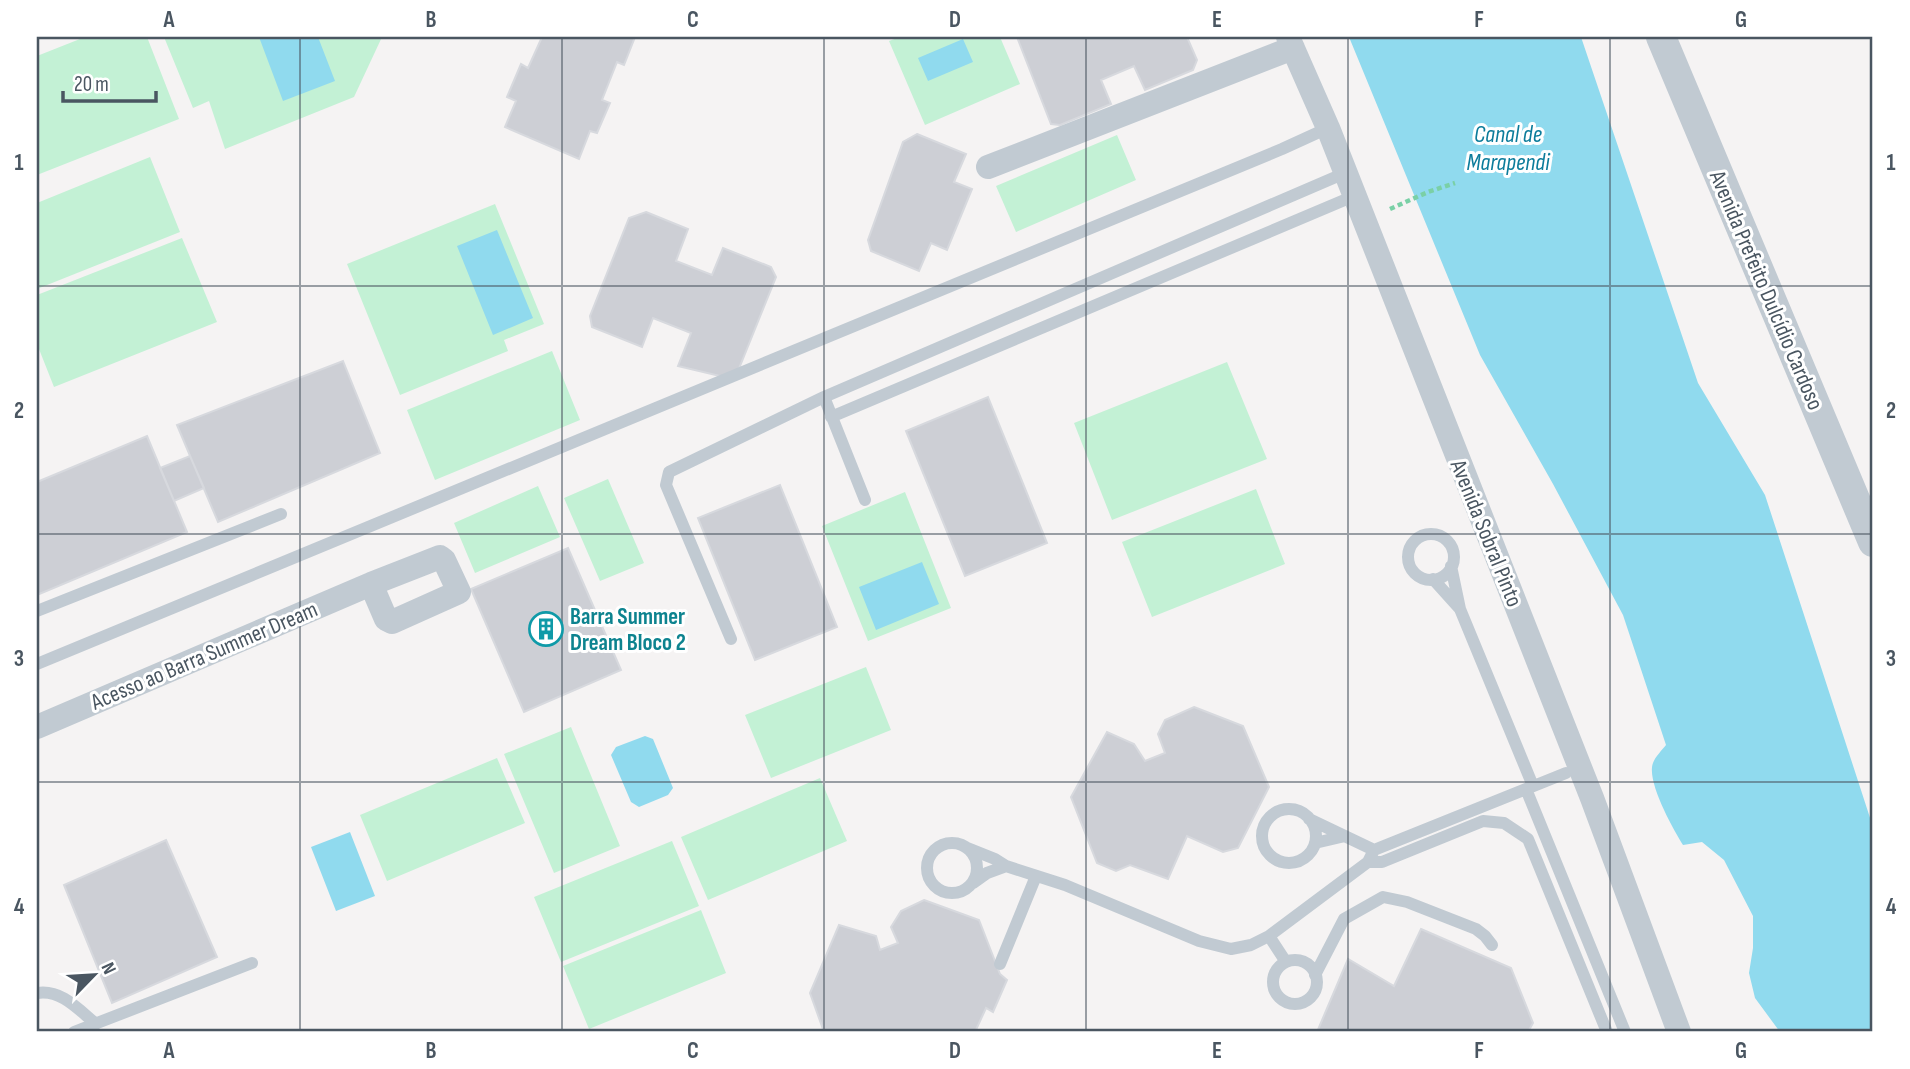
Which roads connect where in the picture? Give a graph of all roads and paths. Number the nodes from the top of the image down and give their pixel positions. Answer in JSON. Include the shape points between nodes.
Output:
{"nodes":[{"id":1,"x":1661,"y":37,"type":"edge"},
{"id":2,"x":1291,"y":42,"type":"edge"},
{"id":3,"x":1328,"y":128,"type":"junction"},
{"id":4,"x":988,"y":167,"type":"dead end"},
{"id":5,"x":1455,"y":183,"type":"dead end"},
{"id":6,"x":1350,"y":185,"type":"junction"},
{"id":7,"x":1363,"y":221,"type":"junction"},
{"id":8,"x":824,"y":397,"type":"junction"},
{"id":9,"x":831,"y":417,"type":"junction"},
{"id":10,"x":865,"y":500,"type":"dead end"},
{"id":11,"x":281,"y":514,"type":"dead end"},
{"id":12,"x":1873,"y":542,"type":"edge"},
{"id":13,"x":1451,"y":566,"type":"junction"},
{"id":14,"x":1433,"y":579,"type":"junction"},
{"id":15,"x":371,"y":584,"type":"dead end"},
{"id":16,"x":1461,"y":609,"type":"junction"},
{"id":17,"x":37,"y":611,"type":"edge"},
{"id":18,"x":731,"y":639,"type":"dead end"},
{"id":19,"x":37,"y":664,"type":"edge"},
{"id":20,"x":37,"y":727,"type":"edge"},
{"id":21,"x":1566,"y":773,"type":"dead end"},
{"id":22,"x":1530,"y":787,"type":"junction"},
{"id":23,"x":1309,"y":818,"type":"junction"},
{"id":24,"x":1345,"y":836,"type":"junction"},
{"id":25,"x":1315,"y":843,"type":"junction"},
{"id":26,"x":965,"y":847,"type":"junction"},
{"id":27,"x":1374,"y":850,"type":"junction"},
{"id":28,"x":1368,"y":862,"type":"junction"},
{"id":29,"x":1006,"y":866,"type":"junction"},
{"id":30,"x":1036,"y":876,"type":"junction"},
{"id":31,"x":973,"y":883,"type":"junction"},
{"id":32,"x":1269,"y":936,"type":"junction"},
{"id":33,"x":1492,"y":945,"type":"dead end"},
{"id":34,"x":1286,"y":961,"type":"junction"},
{"id":35,"x":253,"y":963,"type":"dead end"},
{"id":36,"x":1000,"y":964,"type":"dead end"},
{"id":37,"x":1315,"y":975,"type":"junction"},
{"id":38,"x":37,"y":993,"type":"edge"},
{"id":39,"x":96,"y":1024,"type":"junction"},
{"id":40,"x":74,"y":1032,"type":"edge"},
{"id":41,"x":1607,"y":1032,"type":"edge"},
{"id":42,"x":1625,"y":1032,"type":"edge"},
{"id":43,"x":1679,"y":1032,"type":"edge"}],
"edges":[{"from":1,"to":12,"type":"street","name":"Avenida Prefeito Dulcídio Cardoso"},
{"from":2,"to":3,"type":"street","name":"Avenida Sobral Pinto"},
{"from":2,"to":4,"type":"street"},
{"from":3,"to":6,"type":"street","name":"Avenida Sobral Pinto"},
{"from":3,"to":19,"type":"lane"},
{"from":5,"to":7,"type":"path"},
{"from":6,"to":7,"type":"street","name":"Avenida Sobral Pinto"},
{"from":6,"to":8,"type":"lane"},
{"from":6,"to":9,"type":"lane"},
{"from":7,"to":43,"type":"street","name":"Avenida Sobral Pinto","via":[[1592,797]]},
{"from":8,"to":9,"type":"lane"},
{"from":8,"to":18,"type":"lane","via":[[669,472],[666,485]]},
{"from":9,"to":10,"type":"lane"},
{"from":11,"to":17,"type":"lane"},
{"from":13,"to":14,"type":"lane"},
{"from":13,"to":14,"type":"lane","via":[[1453,551],[1444,538],[1431,534],[1417,539],[1408,550],[1410,565],[1419,576]]},
{"from":13,"to":16,"type":"lane"},
{"from":14,"to":16,"type":"lane"},
{"from":15,"to":20,"type":"street","name":"Acesso ao Barra Summer Dream"},
{"from":16,"to":22,"type":"lane"},
{"from":21,"to":22,"type":"lane"},
{"from":22,"to":27,"type":"lane"},
{"from":22,"to":42,"type":"lane"},
{"from":23,"to":24,"type":"lane"},
{"from":23,"to":25,"type":"lane"},
{"from":23,"to":25,"type":"lane","via":[[1294,809],[1276,812],[1264,825],[1263,844],[1274,858],[1290,863],[1305,857]]},
{"from":24,"to":25,"type":"lane"},
{"from":24,"to":27,"type":"lane"},
{"from":26,"to":29,"type":"lane"},
{"from":26,"to":31,"type":"lane","via":[[976,860]]},
{"from":26,"to":31,"type":"lane","via":[[949,844],[934,850],[928,874],[944,892],[960,892]]},
{"from":27,"to":28,"type":"lane"},
{"from":28,"to":32,"type":"lane"},
{"from":28,"to":41,"type":"lane","via":[[1382,862],[1483,821],[1504,823],[1528,839]]},
{"from":29,"to":30,"type":"lane"},
{"from":29,"to":31,"type":"lane"},
{"from":30,"to":32,"type":"lane","via":[[1199,941],[1231,949]]},
{"from":30,"to":36,"type":"lane"},
{"from":32,"to":34,"type":"lane"},
{"from":33,"to":37,"type":"lane","via":[[1475,929],[1383,897],[1344,919]]},
{"from":34,"to":37,"type":"lane","via":[[1306,963]]},
{"from":34,"to":37,"type":"lane","via":[[1276,971],[1273,985],[1285,1002],[1306,1001],[1315,989]]},
{"from":35,"to":39,"type":"lane"},
{"from":38,"to":39,"type":"lane","via":[[56,993]]},
{"from":39,"to":40,"type":"lane"}]}
